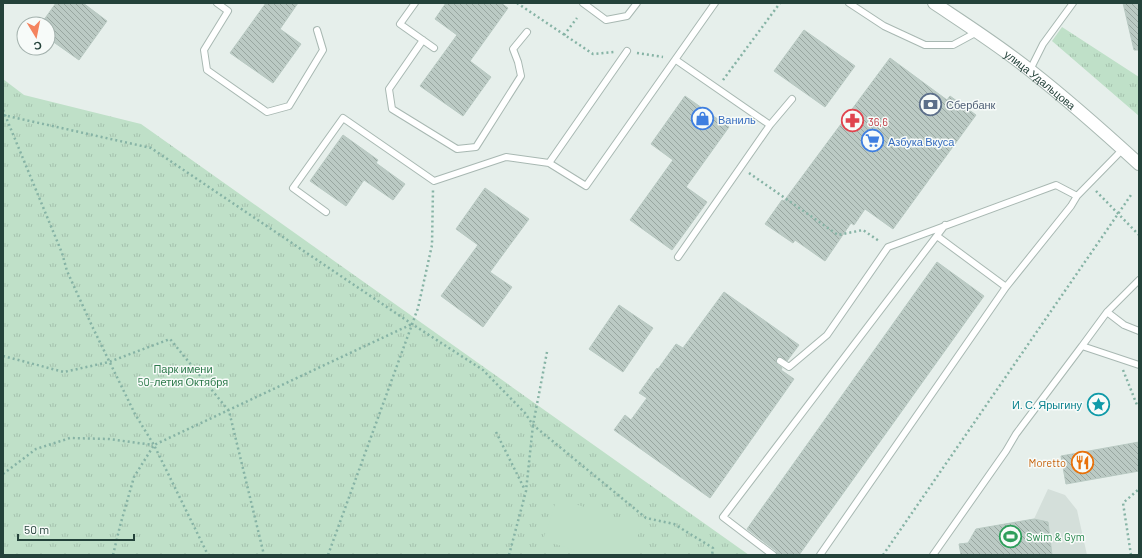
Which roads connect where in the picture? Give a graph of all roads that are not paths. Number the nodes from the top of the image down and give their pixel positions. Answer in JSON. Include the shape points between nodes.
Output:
{"nodes":[{"id":1,"x":217,"y":3,"type":"edge"},
{"id":2,"x":415,"y":3,"type":"edge"},
{"id":3,"x":582,"y":3,"type":"edge"},
{"id":4,"x":637,"y":3,"type":"edge"},
{"id":5,"x":716,"y":3,"type":"edge"},
{"id":6,"x":849,"y":3,"type":"edge"},
{"id":7,"x":934,"y":3,"type":"edge"},
{"id":8,"x":1073,"y":3,"type":"edge"},
{"id":9,"x":317,"y":30,"type":"dead end"},
{"id":10,"x":526,"y":32,"type":"dead end"},
{"id":11,"x":977,"y":32,"type":"junction"},
{"id":12,"x":423,"y":40,"type":"junction"},
{"id":13,"x":434,"y":48,"type":"dead end"},
{"id":14,"x":627,"y":51,"type":"road end"},
{"id":15,"x":676,"y":60,"type":"junction"},
{"id":16,"x":1030,"y":70,"type":"junction"},
{"id":17,"x":792,"y":99,"type":"dead end"},
{"id":18,"x":770,"y":125,"type":"junction"},
{"id":19,"x":1123,"y":149,"type":"junction"},
{"id":20,"x":549,"y":163,"type":"junction"},
{"id":21,"x":1139,"y":164,"type":"edge"},
{"id":22,"x":1077,"y":196,"type":"junction"},
{"id":23,"x":326,"y":212,"type":"dead end"},
{"id":24,"x":945,"y":225,"type":"junction"},
{"id":25,"x":937,"y":236,"type":"junction"},
{"id":26,"x":678,"y":257,"type":"dead end"},
{"id":27,"x":1139,"y":280,"type":"edge"},
{"id":28,"x":1006,"y":287,"type":"junction"},
{"id":29,"x":1107,"y":312,"type":"junction"},
{"id":30,"x":1139,"y":332,"type":"edge"},
{"id":31,"x":1082,"y":346,"type":"junction"},
{"id":32,"x":780,"y":361,"type":"dead end"},
{"id":33,"x":1139,"y":365,"type":"edge"},
{"id":34,"x":773,"y":555,"type":"edge"},
{"id":35,"x":820,"y":555,"type":"edge"},
{"id":36,"x":933,"y":555,"type":"edge"}],
"edges":[{"from":1,"to":9,"type":"lane","via":[[228,11],[204,50],[207,70],[268,112],[289,106],[323,50]]},
{"from":2,"to":12,"type":"lane","via":[[400,24]]},
{"from":3,"to":4,"type":"lane","via":[[606,20],[627,16]]},
{"from":5,"to":15,"type":"lane"},
{"from":6,"to":11,"type":"lane","via":[[884,26],[925,45],[953,45]]},
{"from":7,"to":11,"type":"street","name":"улица Удальцова"},
{"from":8,"to":16,"type":"lane","via":[[1043,44]]},
{"from":10,"to":12,"type":"lane","via":[[513,50],[520,76],[476,147],[457,149],[392,109],[388,89]]},
{"from":11,"to":16,"type":"street","name":"улица Удальцова"},
{"from":12,"to":13,"type":"lane"},
{"from":14,"to":20,"type":"lane"},
{"from":15,"to":18,"type":"lane"},
{"from":15,"to":20,"type":"lane","via":[[586,186]]},
{"from":16,"to":19,"type":"street","name":"улица Удальцова"},
{"from":17,"to":18,"type":"lane"},
{"from":18,"to":26,"type":"lane"},
{"from":19,"to":21,"type":"street","name":"улица Удальцова"},
{"from":19,"to":22,"type":"lane"},
{"from":20,"to":23,"type":"lane","via":[[506,157],[434,181],[343,118],[293,188]]},
{"from":22,"to":24,"type":"lane","via":[[1056,185]]},
{"from":22,"to":28,"type":"lane"},
{"from":24,"to":25,"type":"lane"},
{"from":24,"to":32,"type":"lane","via":[[888,247],[827,335],[789,367]]},
{"from":25,"to":28,"type":"lane"},
{"from":25,"to":34,"type":"lane","via":[[723,517]]},
{"from":27,"to":29,"type":"lane"},
{"from":28,"to":35,"type":"lane"},
{"from":29,"to":30,"type":"lane","via":[[1124,325]]},
{"from":29,"to":31,"type":"lane"},
{"from":31,"to":33,"type":"lane"},
{"from":31,"to":36,"type":"lane","via":[[1016,434]]}]}
